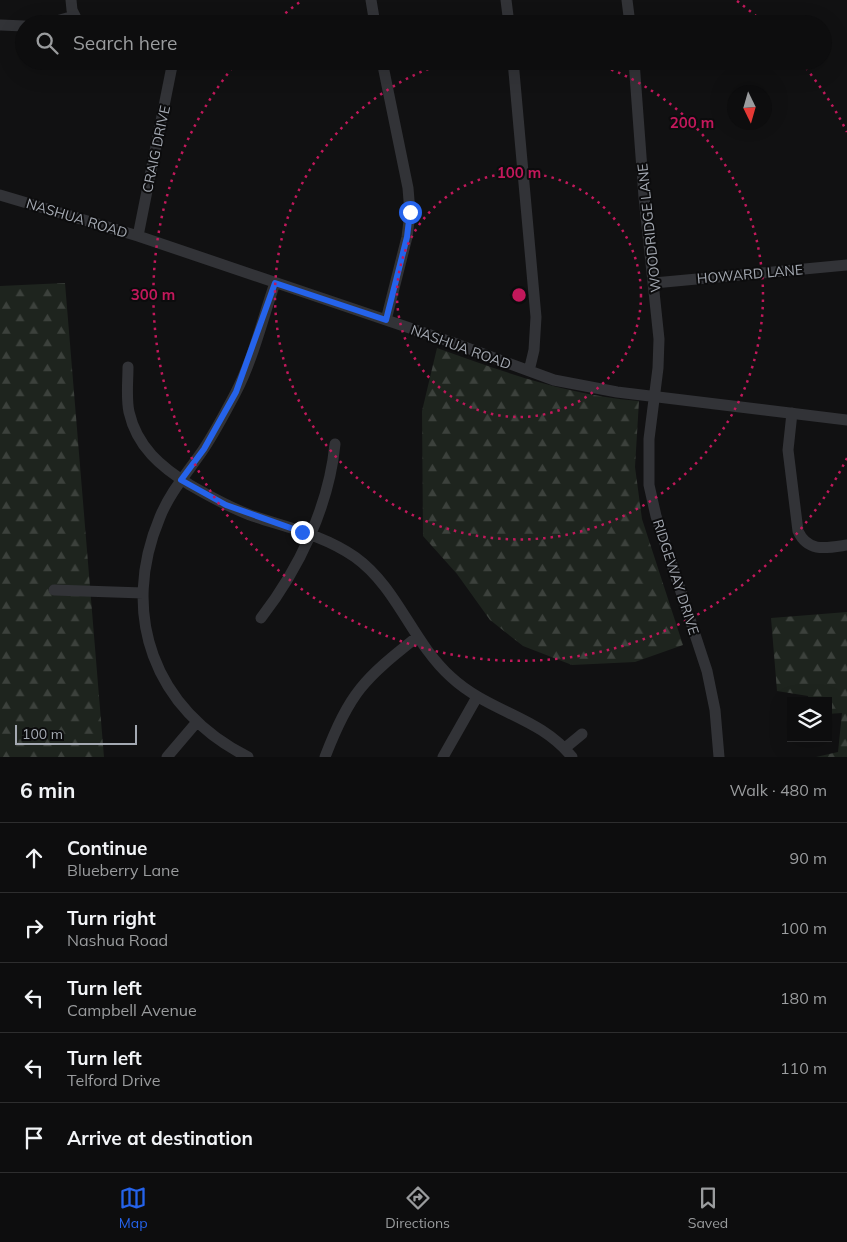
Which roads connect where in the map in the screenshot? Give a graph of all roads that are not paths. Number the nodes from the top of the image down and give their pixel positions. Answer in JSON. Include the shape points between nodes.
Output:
{"nodes":[{"id":1,"x":71,"y":0,"type":"edge"},
{"id":2,"x":371,"y":0,"type":"edge"},
{"id":3,"x":506,"y":0,"type":"edge"},
{"id":4,"x":628,"y":0,"type":"edge"},
{"id":5,"x":76,"y":15,"type":"edge"},
{"id":6,"x":374,"y":15,"type":"edge"},
{"id":7,"x":508,"y":15,"type":"edge"},
{"id":8,"x":629,"y":15,"type":"edge"},
{"id":9,"x":1,"y":25,"type":"edge"},
{"id":10,"x":15,"y":26,"type":"edge"},
{"id":11,"x":171,"y":70,"type":"edge"},
{"id":12,"x":384,"y":70,"type":"edge"},
{"id":13,"x":514,"y":70,"type":"edge"},
{"id":14,"x":635,"y":70,"type":"edge"},
{"id":15,"x":0,"y":195,"type":"edge"},
{"id":16,"x":138,"y":236,"type":"junction"},
{"id":17,"x":847,"y":265,"type":"edge"},
{"id":18,"x":275,"y":283,"type":"junction"},
{"id":19,"x":654,"y":284,"type":"junction"},
{"id":20,"x":386,"y":320,"type":"junction"},
{"id":21,"x":128,"y":367,"type":"dead end"},
{"id":22,"x":529,"y":371,"type":"junction"},
{"id":23,"x":656,"y":396,"type":"junction"},
{"id":24,"x":792,"y":413,"type":"junction"},
{"id":25,"x":847,"y":420,"type":"edge"},
{"id":26,"x":335,"y":444,"type":"dead end"},
{"id":27,"x":181,"y":480,"type":"junction"},
{"id":28,"x":310,"y":534,"type":"junction"},
{"id":29,"x":847,"y":545,"type":"edge"},
{"id":30,"x":54,"y":590,"type":"dead end"},
{"id":31,"x":143,"y":593,"type":"junction"},
{"id":32,"x":261,"y":618,"type":"dead end"},
{"id":33,"x":417,"y":637,"type":"junction"},
{"id":34,"x":477,"y":697,"type":"junction"},
{"id":35,"x":196,"y":723,"type":"junction"},
{"id":36,"x":582,"y":734,"type":"dead end"},
{"id":37,"x":568,"y":753,"type":"edge"},
{"id":38,"x":167,"y":757,"type":"edge"},
{"id":39,"x":248,"y":757,"type":"edge"},
{"id":40,"x":325,"y":757,"type":"edge"},
{"id":41,"x":443,"y":757,"type":"edge"},
{"id":42,"x":719,"y":757,"type":"edge"}],
"edges":[{"from":1,"to":5,"type":"street"},
{"from":2,"to":6,"type":"street"},
{"from":3,"to":7,"type":"street"},
{"from":4,"to":8,"type":"street"},
{"from":9,"to":10,"type":"street"},
{"from":11,"to":16,"type":"street","name":"CRAIG DRIVE"},
{"from":12,"to":20,"type":"street","via":[[410,212]]},
{"from":13,"to":22,"type":"street","via":[[536,317]]},
{"from":14,"to":19,"type":"street","name":"WOODRIDGE LANE"},
{"from":15,"to":16,"type":"street","name":"NASHUA ROAD"},
{"from":16,"to":18,"type":"street","name":"NASHUA ROAD"},
{"from":17,"to":19,"type":"street","name":"HOWARD LANE"},
{"from":18,"to":20,"type":"street","name":"NASHUA ROAD"},
{"from":18,"to":27,"type":"street","via":[[236,392],[204,449]]},
{"from":19,"to":23,"type":"street","name":"WOODRIDGE LANE","via":[[659,340]]},
{"from":20,"to":22,"type":"street","name":"NASHUA ROAD"},
{"from":21,"to":27,"type":"street","via":[[128,410],[137,435],[152,458]]},
{"from":22,"to":23,"type":"street","name":"NASHUA ROAD","via":[[590,388]]},
{"from":23,"to":24,"type":"street","name":"NASHUA ROAD"},
{"from":23,"to":42,"type":"street","name":"RIDGEWAY DRIVE","via":[[648,454],[650,493],[708,671]]},
{"from":24,"to":25,"type":"street","name":"NASHUA ROAD"},
{"from":24,"to":29,"type":"street","via":[[788,450],[798,531],[803,540],[817,548]]},
{"from":26,"to":28,"type":"street","via":[[325,497]]},
{"from":27,"to":28,"type":"street","via":[[226,505]]},
{"from":27,"to":31,"type":"street","via":[[170,496],[152,539]]},
{"from":28,"to":32,"type":"street","via":[[282,590]]},
{"from":28,"to":33,"type":"street","via":[[341,548],[367,567],[389,591]]},
{"from":30,"to":31,"type":"street"},
{"from":31,"to":35,"type":"street","via":[[146,631],[157,667],[172,694]]},
{"from":33,"to":34,"type":"street","via":[[440,666]]},
{"from":33,"to":40,"type":"street","via":[[379,667],[358,689],[342,715]]},
{"from":34,"to":37,"type":"street","via":[[534,724]]},
{"from":34,"to":41,"type":"street"},
{"from":35,"to":38,"type":"street"},
{"from":35,"to":39,"type":"street"},
{"from":36,"to":37,"type":"street"}]}
